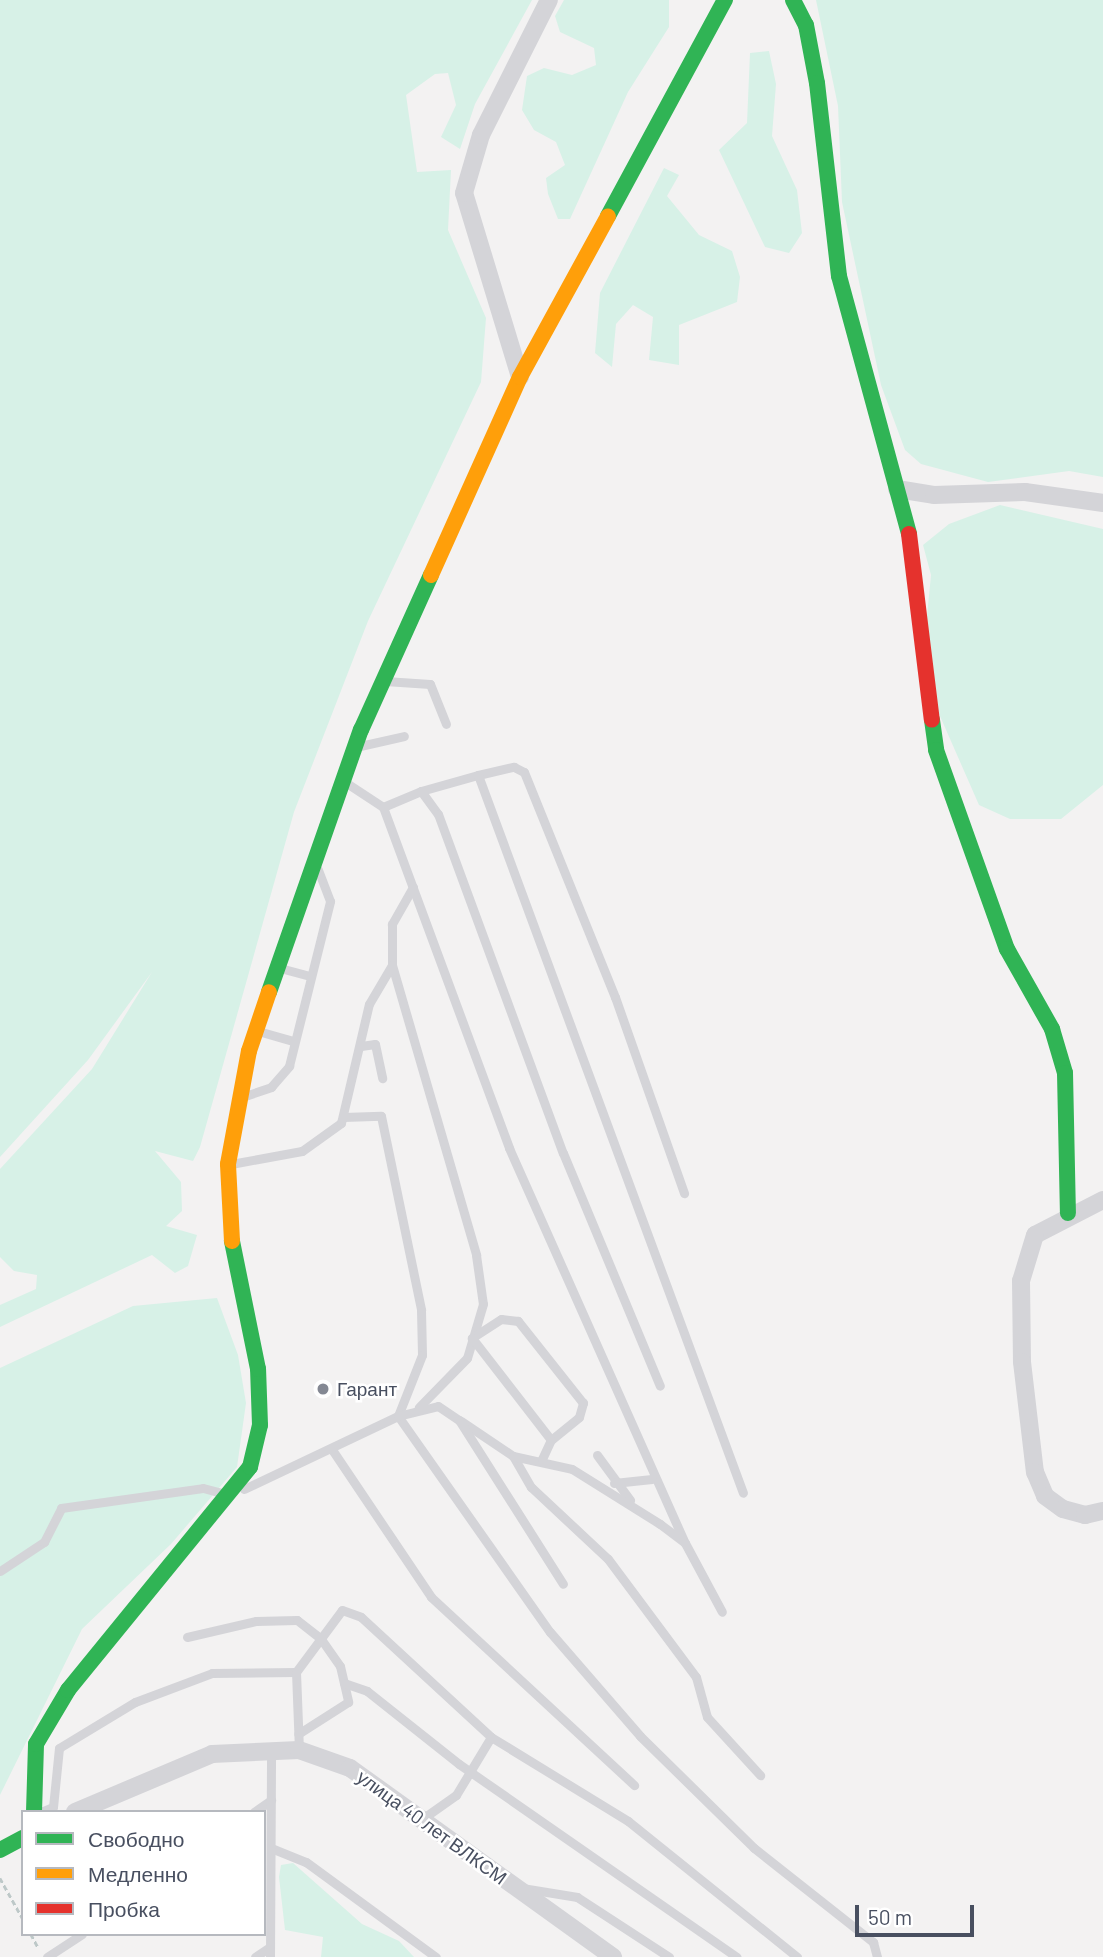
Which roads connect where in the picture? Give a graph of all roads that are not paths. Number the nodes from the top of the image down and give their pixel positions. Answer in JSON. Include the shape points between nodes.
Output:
{"nodes":[{"id":1,"x":549,"y":0,"type":"edge"},
{"id":2,"x":725,"y":0,"type":"edge"},
{"id":3,"x":793,"y":0,"type":"edge"},
{"id":4,"x":520,"y":377,"type":"junction"},
{"id":5,"x":897,"y":489,"type":"junction"},
{"id":6,"x":1103,"y":503,"type":"edge"},
{"id":7,"x":383,"y":681,"type":"junction"},
{"id":8,"x":446,"y":724,"type":"dead end"},
{"id":9,"x":404,"y":736,"type":"dead end"},
{"id":10,"x":355,"y":747,"type":"junction"},
{"id":11,"x":478,"y":775,"type":"junction"},
{"id":12,"x":343,"y":781,"type":"junction"},
{"id":13,"x":421,"y":791,"type":"junction"},
{"id":14,"x":383,"y":807,"type":"junction"},
{"id":15,"x":315,"y":863,"type":"junction"},
{"id":16,"x":413,"y":887,"type":"junction"},
{"id":17,"x":392,"y":965,"type":"junction"},
{"id":18,"x":278,"y":967,"type":"junction"},
{"id":19,"x":307,"y":975,"type":"junction"},
{"id":20,"x":256,"y":1031,"type":"junction"},
{"id":21,"x":292,"y":1041,"type":"junction"},
{"id":22,"x":361,"y":1046,"type":"junction"},
{"id":23,"x":382,"y":1078,"type":"dead end"},
{"id":24,"x":240,"y":1098,"type":"junction"},
{"id":25,"x":343,"y":1117,"type":"junction"},
{"id":26,"x":228,"y":1164,"type":"junction"},
{"id":27,"x":684,"y":1193,"type":"dead end"},
{"id":28,"x":1103,"y":1200,"type":"edge"},
{"id":29,"x":1068,"y":1213,"type":"junction"},
{"id":30,"x":472,"y":1338,"type":"junction"},
{"id":31,"x":660,"y":1386,"type":"dead end"},
{"id":32,"x":419,"y":1407,"type":"junction"},
{"id":33,"x":398,"y":1416,"type":"junction"},
{"id":34,"x":460,"y":1420,"type":"junction"},
{"id":35,"x":551,"y":1440,"type":"junction"},
{"id":36,"x":333,"y":1451,"type":"junction"},
{"id":37,"x":597,"y":1455,"type":"dead end"},
{"id":38,"x":513,"y":1456,"type":"junction"},
{"id":39,"x":542,"y":1459,"type":"junction"},
{"id":40,"x":652,"y":1479,"type":"junction"},
{"id":41,"x":618,"y":1482,"type":"junction"},
{"id":42,"x":602,"y":1484,"type":"junction"},
{"id":43,"x":743,"y":1493,"type":"dead end"},
{"id":44,"x":230,"y":1496,"type":"junction"},
{"id":45,"x":633,"y":1504,"type":"junction"},
{"id":46,"x":1103,"y":1511,"type":"edge"},
{"id":47,"x":685,"y":1543,"type":"junction"},
{"id":48,"x":0,"y":1571,"type":"edge"},
{"id":49,"x":563,"y":1584,"type":"dead end"},
{"id":50,"x":722,"y":1612,"type":"dead end"},
{"id":51,"x":187,"y":1637,"type":"dead end"},
{"id":52,"x":321,"y":1639,"type":"junction"},
{"id":53,"x":296,"y":1672,"type":"junction"},
{"id":54,"x":344,"y":1683,"type":"junction"},
{"id":55,"x":491,"y":1737,"type":"junction"},
{"id":56,"x":299,"y":1742,"type":"junction"},
{"id":57,"x":271,"y":1748,"type":"junction"},
{"id":58,"x":473,"y":1774,"type":"junction"},
{"id":59,"x":760,"y":1775,"type":"dead end"},
{"id":60,"x":635,"y":1785,"type":"dead end"},
{"id":61,"x":271,"y":1800,"type":"junction"},
{"id":62,"x":34,"y":1810,"type":"edge"},
{"id":63,"x":46,"y":1810,"type":"edge"},
{"id":64,"x":80,"y":1810,"type":"edge"},
{"id":65,"x":257,"y":1810,"type":"edge"},
{"id":66,"x":422,"y":1819,"type":"junction"},
{"id":67,"x":21,"y":1839,"type":"edge"},
{"id":68,"x":271,"y":1848,"type":"junction"},
{"id":69,"x":0,"y":1850,"type":"edge"},
{"id":70,"x":517,"y":1888,"type":"junction"},
{"id":71,"x":79,"y":1936,"type":"edge"},
{"id":72,"x":270,"y":1952,"type":"edge"},
{"id":73,"x":46,"y":1957,"type":"edge"},
{"id":74,"x":255,"y":1957,"type":"edge"},
{"id":75,"x":436,"y":1957,"type":"edge"},
{"id":76,"x":613,"y":1957,"type":"edge"},
{"id":77,"x":669,"y":1957,"type":"edge"},
{"id":78,"x":737,"y":1957,"type":"edge"},
{"id":79,"x":797,"y":1957,"type":"edge"},
{"id":80,"x":877,"y":1957,"type":"edge"}],
"edges":[{"from":1,"to":4,"type":"street","via":[[481,135],[464,193]]},
{"from":2,"to":4,"type":"street"},
{"from":3,"to":5,"type":"street","via":[[806,25],[817,83],[839,276],[880,446]]},
{"from":4,"to":7,"type":"street"},
{"from":5,"to":6,"type":"street","via":[[934,495],[1025,492]]},
{"from":5,"to":29,"type":"street","via":[[906,512],[936,750],[988,900],[1052,1029],[1065,1073]]},
{"from":7,"to":8,"type":"lane","via":[[430,684]]},
{"from":7,"to":10,"type":"street"},
{"from":9,"to":10,"type":"lane"},
{"from":10,"to":12,"type":"street"},
{"from":11,"to":13,"type":"lane"},
{"from":11,"to":27,"type":"lane","via":[[514,767],[524,772],[615,998]]},
{"from":11,"to":43,"type":"lane"},
{"from":12,"to":14,"type":"lane"},
{"from":12,"to":15,"type":"street"},
{"from":13,"to":14,"type":"lane"},
{"from":13,"to":31,"type":"lane","via":[[438,814],[568,1165]]},
{"from":14,"to":16,"type":"lane"},
{"from":15,"to":18,"type":"street"},
{"from":15,"to":19,"type":"lane","via":[[330,901]]},
{"from":16,"to":17,"type":"lane","via":[[393,924]]},
{"from":16,"to":40,"type":"lane","via":[[509,1148]]},
{"from":17,"to":22,"type":"lane","via":[[369,1004]]},
{"from":17,"to":30,"type":"lane","via":[[476,1255],[483,1304]]},
{"from":18,"to":19,"type":"lane"},
{"from":18,"to":20,"type":"street"},
{"from":19,"to":21,"type":"lane"},
{"from":20,"to":21,"type":"lane"},
{"from":20,"to":24,"type":"street"},
{"from":21,"to":24,"type":"lane","via":[[289,1066],[271,1087]]},
{"from":22,"to":23,"type":"lane","via":[[375,1044]]},
{"from":22,"to":25,"type":"lane"},
{"from":24,"to":26,"type":"street"},
{"from":25,"to":26,"type":"lane","via":[[325,1139],[302,1151]]},
{"from":25,"to":33,"type":"lane","via":[[381,1116],[421,1310],[422,1355]]},
{"from":26,"to":44,"type":"street","via":[[226,1210],[258,1369],[260,1425],[250,1467]]},
{"from":28,"to":29,"type":"street"},
{"from":29,"to":46,"type":"street","via":[[1035,1234],[1021,1280],[1022,1362],[1034,1472],[1045,1496],[1063,1509],[1085,1516]]},
{"from":30,"to":32,"type":"lane","via":[[467,1358]]},
{"from":30,"to":35,"type":"lane"},
{"from":30,"to":35,"type":"lane","via":[[512,1318],[550,1360],[584,1410]]},
{"from":32,"to":33,"type":"lane"},
{"from":32,"to":34,"type":"lane","via":[[438,1406]]},
{"from":33,"to":36,"type":"lane"},
{"from":33,"to":80,"type":"lane","via":[[550,1632],[640,1736],[754,1848],[873,1942]]},
{"from":34,"to":38,"type":"lane"},
{"from":34,"to":49,"type":"lane"},
{"from":35,"to":39,"type":"lane"},
{"from":36,"to":44,"type":"lane"},
{"from":36,"to":60,"type":"lane","via":[[431,1597]]},
{"from":37,"to":41,"type":"lane"},
{"from":38,"to":39,"type":"lane"},
{"from":38,"to":59,"type":"lane","via":[[531,1487],[608,1559],[695,1677],[708,1717]]},
{"from":39,"to":42,"type":"lane"},
{"from":40,"to":41,"type":"lane"},
{"from":40,"to":47,"type":"lane"},
{"from":41,"to":42,"type":"lane"},
{"from":41,"to":45,"type":"lane"},
{"from":42,"to":45,"type":"lane"},
{"from":44,"to":48,"type":"lane","via":[[204,1488],[61,1508],[44,1542]]},
{"from":44,"to":62,"type":"street","via":[[68,1690],[36,1744],[30,1782]]},
{"from":45,"to":47,"type":"lane"},
{"from":47,"to":50,"type":"lane"},
{"from":51,"to":52,"type":"lane","via":[[256,1621],[298,1620]]},
{"from":52,"to":53,"type":"lane"},
{"from":52,"to":54,"type":"lane"},
{"from":52,"to":55,"type":"lane","via":[[330,1619],[342,1611],[361,1617]]},
{"from":53,"to":56,"type":"lane"},
{"from":53,"to":63,"type":"lane","via":[[212,1673],[135,1702],[59,1748],[53,1807]]},
{"from":54,"to":56,"type":"lane","via":[[348,1702]]},
{"from":54,"to":58,"type":"lane","via":[[367,1691]]},
{"from":55,"to":58,"type":"lane"},
{"from":55,"to":79,"type":"lane","via":[[628,1821]]},
{"from":56,"to":57,"type":"street","name":"улица 40 лет ВЛКСМ"},
{"from":56,"to":66,"type":"street","name":"улица 40 лет ВЛКСМ","via":[[350,1768]]},
{"from":57,"to":61,"type":"lane"},
{"from":57,"to":64,"type":"street","name":"улица 40 лет ВЛКСМ","via":[[212,1754]]},
{"from":58,"to":66,"type":"lane"},
{"from":58,"to":78,"type":"lane"},
{"from":61,"to":65,"type":"lane"},
{"from":61,"to":68,"type":"lane"},
{"from":66,"to":70,"type":"street","name":"улица 40 лет ВЛКСМ"},
{"from":67,"to":69,"type":"street"},
{"from":68,"to":72,"type":"lane"},
{"from":68,"to":75,"type":"lane","via":[[306,1862]]},
{"from":70,"to":76,"type":"street","name":"улица 40 лет ВЛКСМ"},
{"from":70,"to":77,"type":"lane","via":[[577,1896]]},
{"from":71,"to":73,"type":"lane"},
{"from":72,"to":74,"type":"lane"}]}
